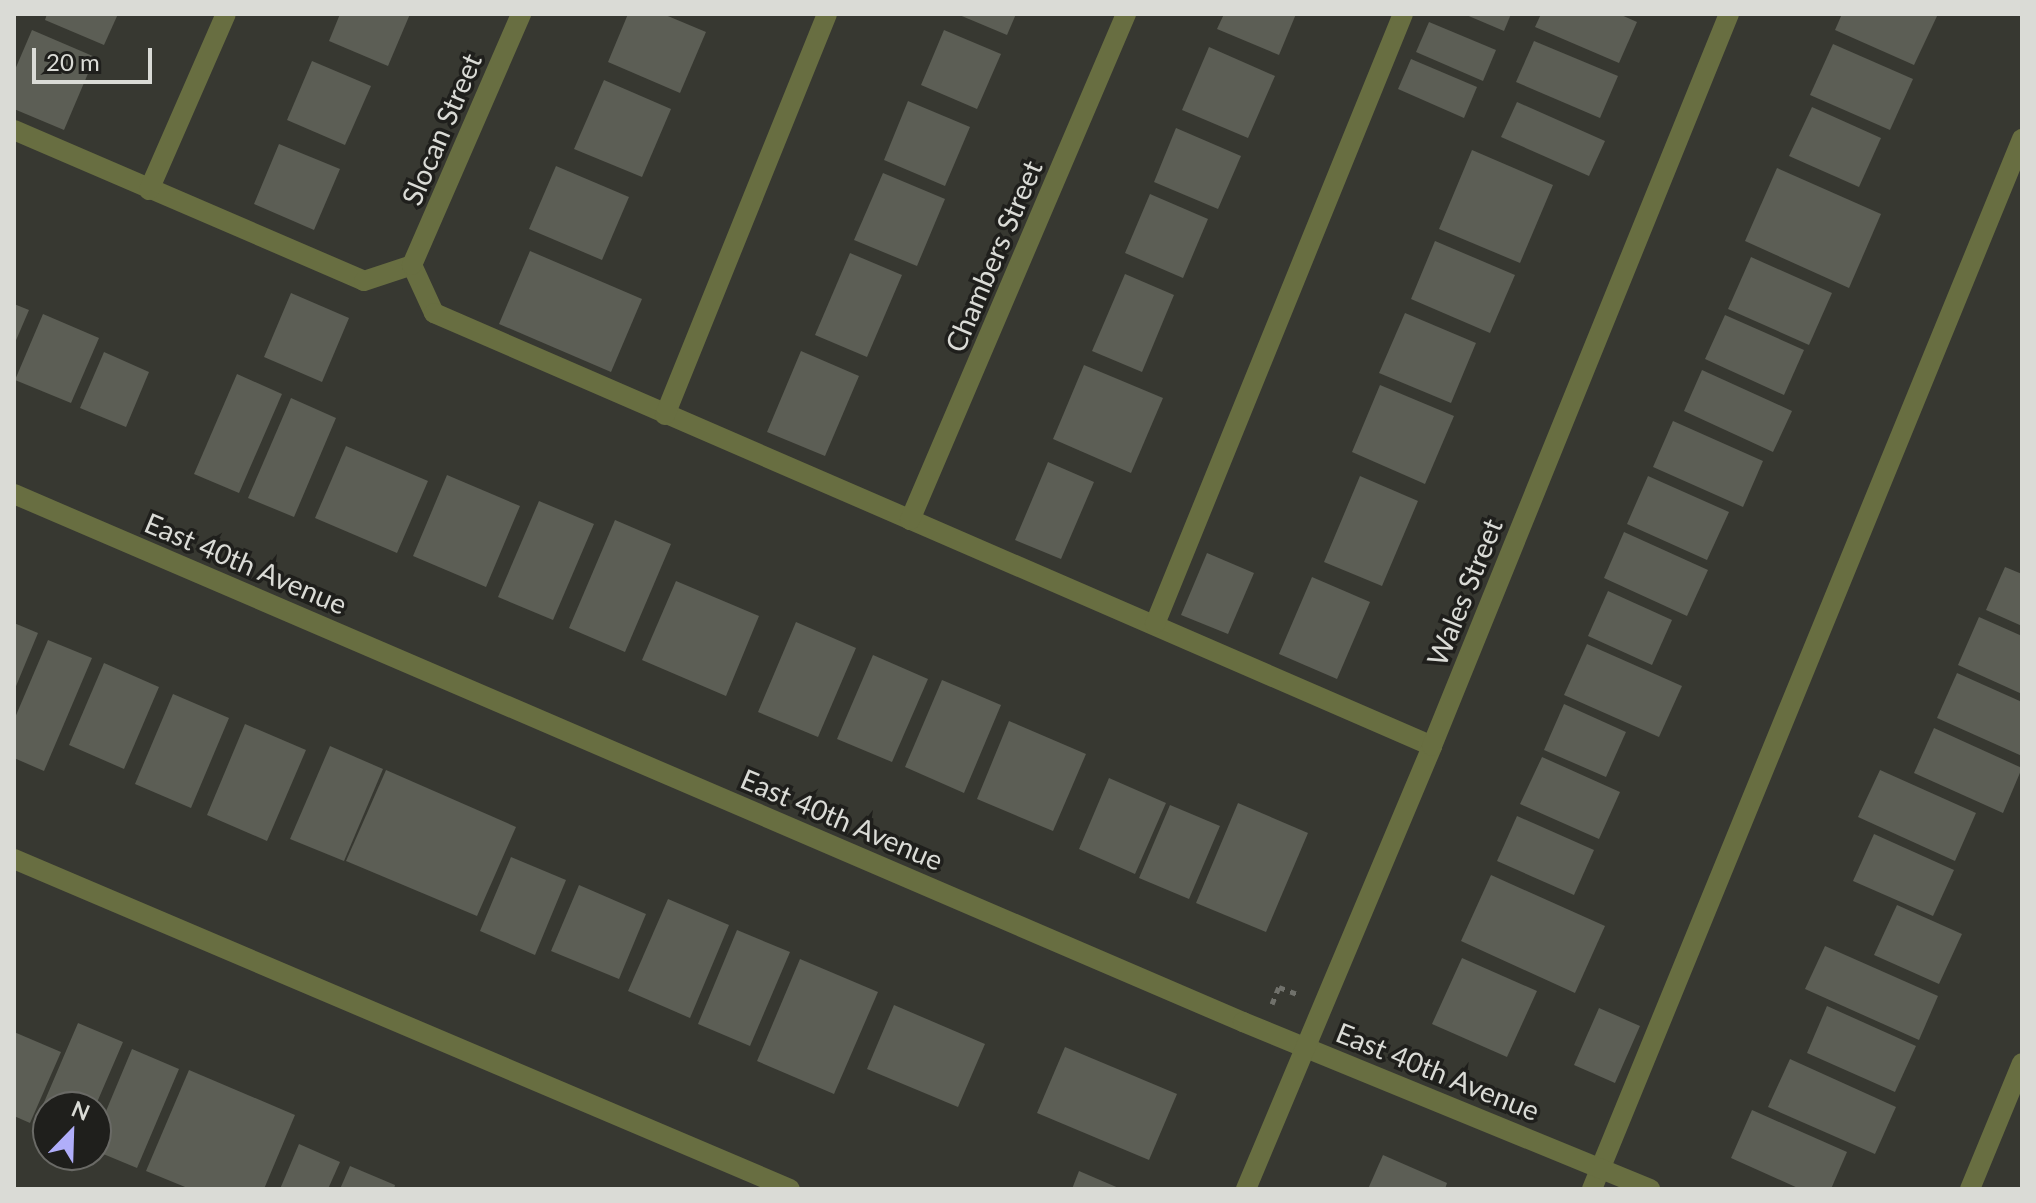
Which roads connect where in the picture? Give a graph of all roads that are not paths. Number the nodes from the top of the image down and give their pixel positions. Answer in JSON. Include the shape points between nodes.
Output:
{"nodes":[{"id":1,"x":226,"y":14,"type":"edge"},
{"id":2,"x":521,"y":14,"type":"edge"},
{"id":3,"x":827,"y":14,"type":"edge"},
{"id":4,"x":1126,"y":14,"type":"edge"},
{"id":5,"x":1403,"y":14,"type":"edge"},
{"id":6,"x":1729,"y":14,"type":"edge"},
{"id":7,"x":14,"y":130,"type":"edge"},
{"id":8,"x":2022,"y":139,"type":"edge"},
{"id":9,"x":149,"y":190,"type":"junction"},
{"id":10,"x":412,"y":265,"type":"junction"},
{"id":11,"x":665,"y":415,"type":"junction"},
{"id":12,"x":14,"y":494,"type":"edge"},
{"id":13,"x":910,"y":520,"type":"junction"},
{"id":14,"x":1155,"y":624,"type":"junction"},
{"id":15,"x":1432,"y":746,"type":"junction"},
{"id":16,"x":14,"y":859,"type":"edge"},
{"id":17,"x":1305,"y":1047,"type":"junction"},
{"id":18,"x":2022,"y":1063,"type":"edge"},
{"id":19,"x":1601,"y":1168,"type":"junction"},
{"id":20,"x":790,"y":1189,"type":"edge"},
{"id":21,"x":1246,"y":1189,"type":"edge"},
{"id":22,"x":1592,"y":1189,"type":"edge"},
{"id":23,"x":1650,"y":1189,"type":"edge"},
{"id":24,"x":1970,"y":1189,"type":"edge"}],
"edges":[{"from":1,"to":9,"type":"street"},
{"from":2,"to":10,"type":"street","name":"Slocan Street"},
{"from":3,"to":11,"type":"street"},
{"from":4,"to":13,"type":"street","name":"Chambers Street"},
{"from":5,"to":14,"type":"street"},
{"from":6,"to":15,"type":"street","name":"Wales Street"},
{"from":7,"to":9,"type":"street"},
{"from":8,"to":19,"type":"street"},
{"from":9,"to":10,"type":"street","via":[[364,281]]},
{"from":10,"to":11,"type":"street","via":[[434,313]]},
{"from":11,"to":13,"type":"street"},
{"from":12,"to":17,"type":"street","name":"East 40th Avenue"},
{"from":13,"to":14,"type":"street"},
{"from":14,"to":15,"type":"street"},
{"from":15,"to":17,"type":"street","name":"Wales Street"},
{"from":16,"to":20,"type":"street"},
{"from":17,"to":19,"type":"street","name":"East 40th Avenue"},
{"from":17,"to":21,"type":"street","name":"Wales Street"},
{"from":18,"to":24,"type":"street"},
{"from":19,"to":22,"type":"street"},
{"from":19,"to":23,"type":"street","name":"East 40th Avenue"}]}
